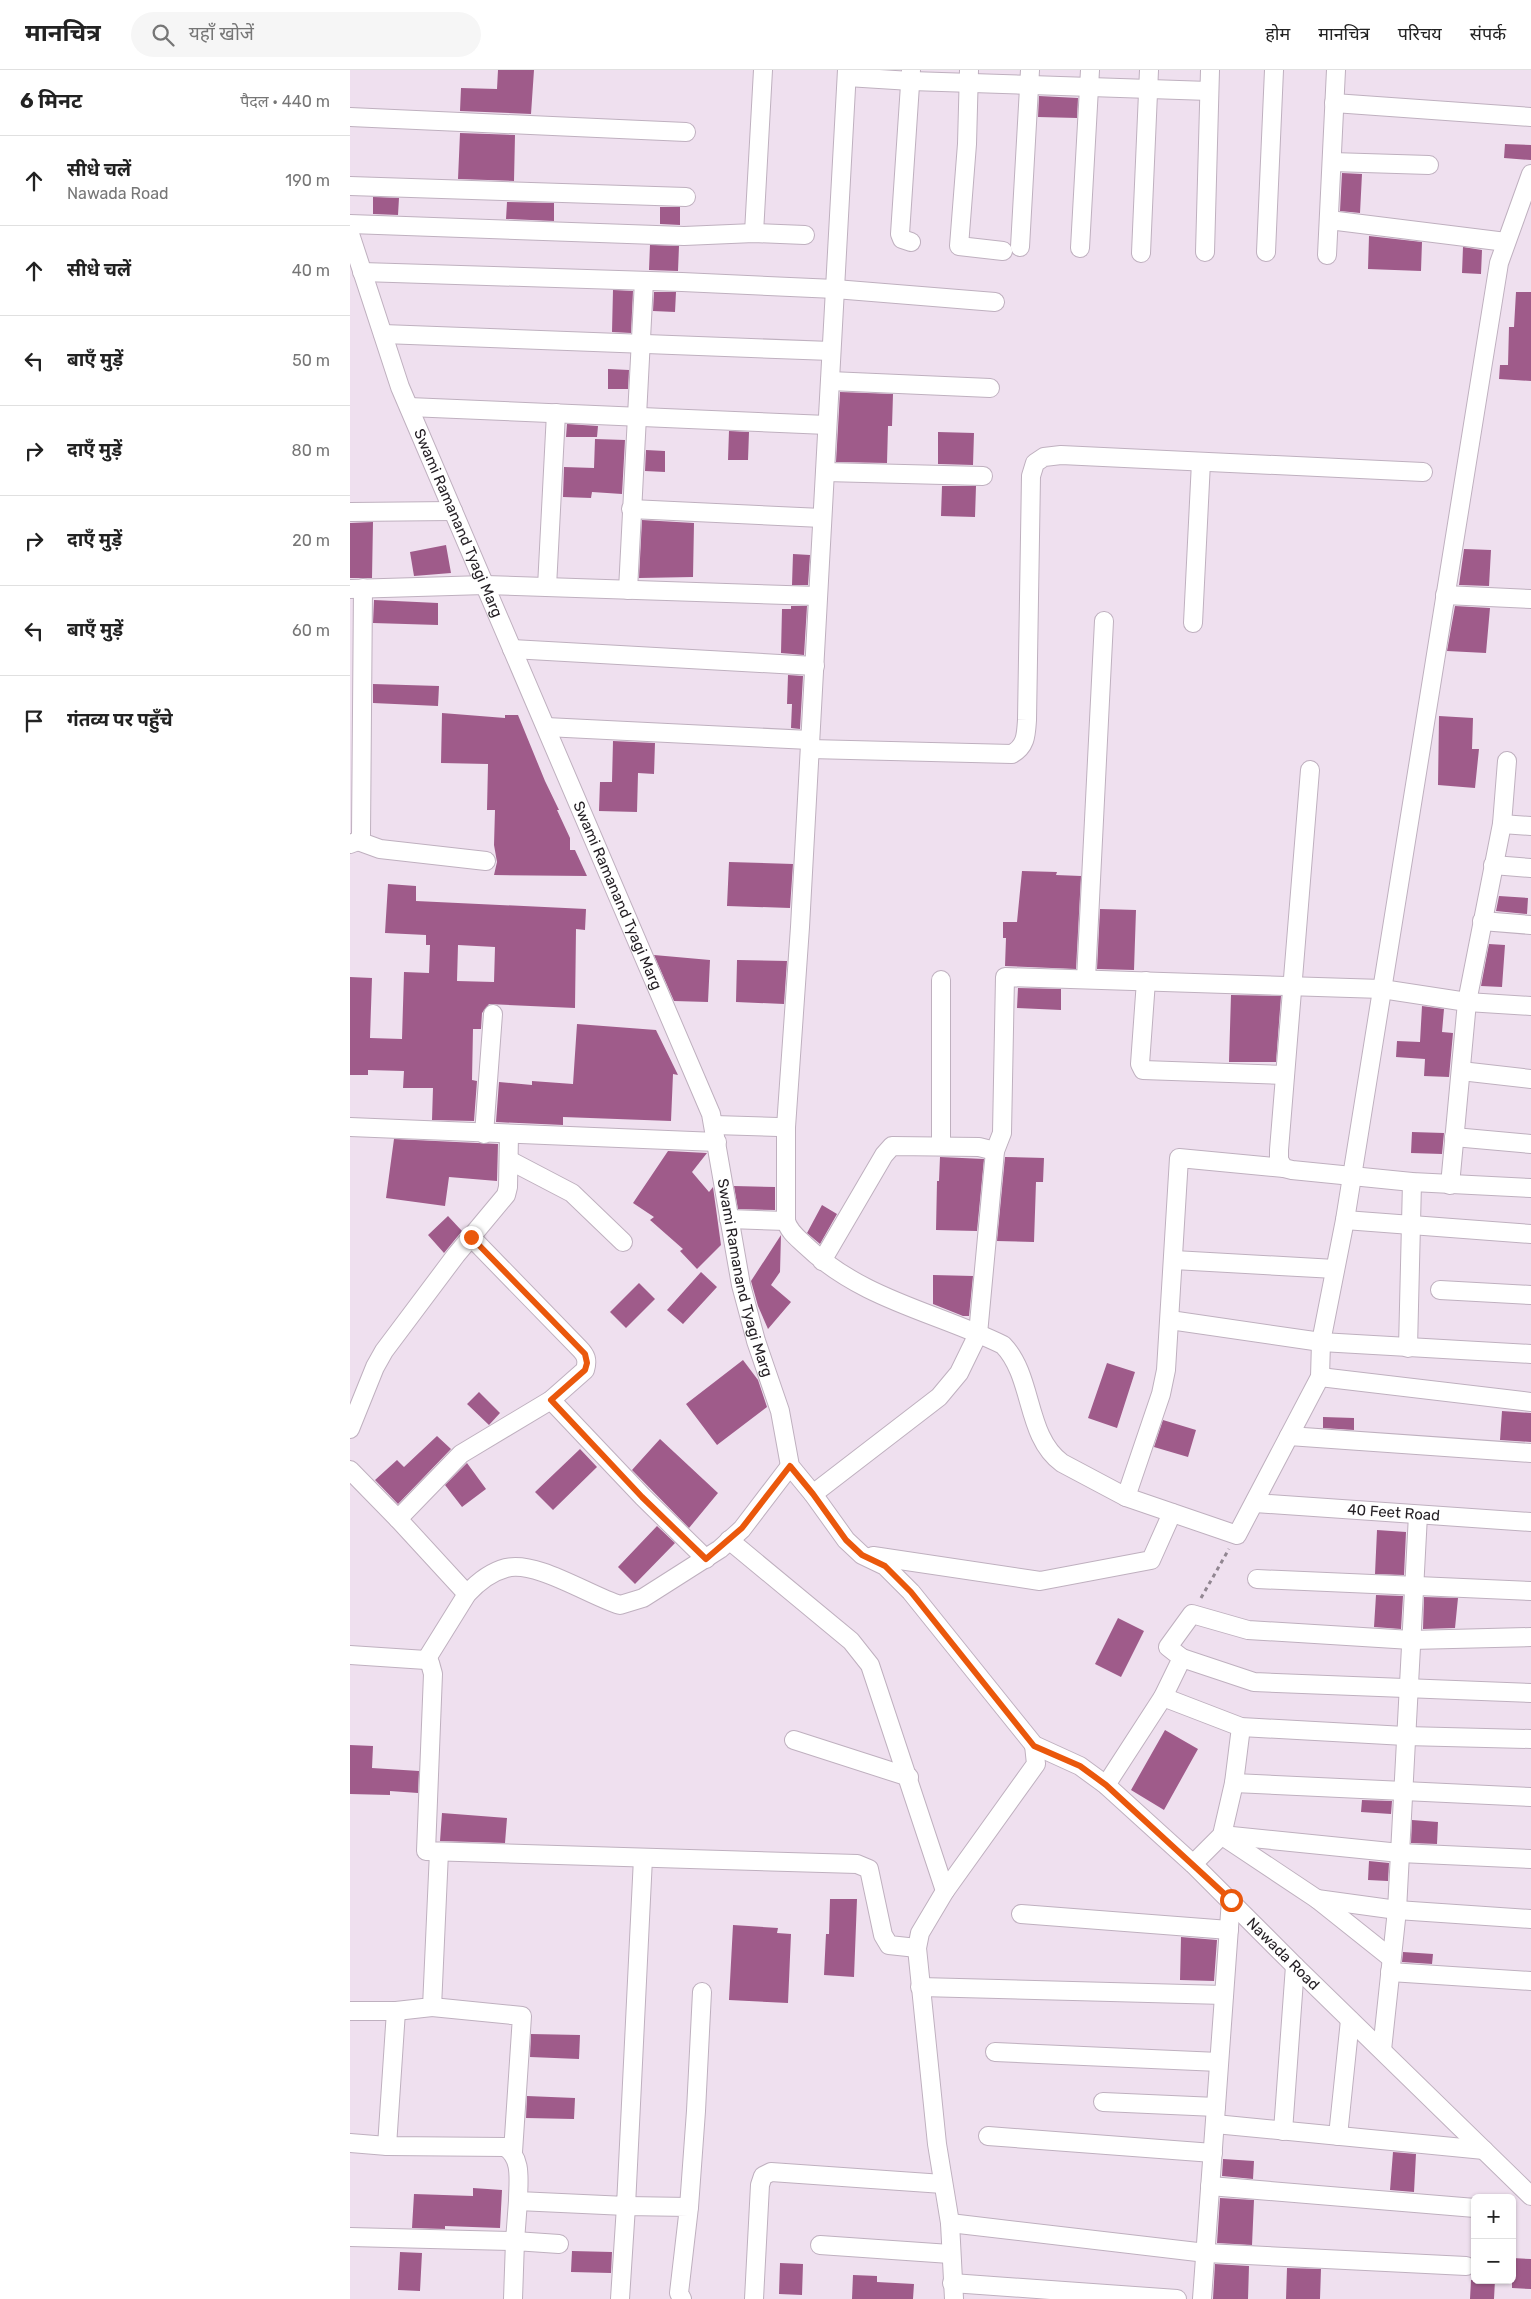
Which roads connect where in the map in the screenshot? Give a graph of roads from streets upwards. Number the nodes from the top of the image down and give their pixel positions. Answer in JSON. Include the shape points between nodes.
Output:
{"nodes":[{"id":1,"x":763,"y":70,"type":"edge"},
{"id":2,"x":1149,"y":70,"type":"edge"},
{"id":3,"x":1210,"y":70,"type":"edge"},
{"id":4,"x":1274,"y":70,"type":"edge"},
{"id":5,"x":1336,"y":70,"type":"edge"},
{"id":6,"x":847,"y":74,"type":"edge"},
{"id":7,"x":911,"y":76,"type":"edge"},
{"id":8,"x":969,"y":77,"type":"edge"},
{"id":9,"x":1029,"y":78,"type":"edge"},
{"id":10,"x":1089,"y":79,"type":"edge"},
{"id":11,"x":1149,"y":89,"type":"junction"},
{"id":12,"x":1209,"y":91,"type":"junction"},
{"id":13,"x":1334,"y":103,"type":"junction"},
{"id":14,"x":350,"y":117,"type":"edge"},
{"id":15,"x":1531,"y":117,"type":"edge"},
{"id":16,"x":686,"y":132,"type":"dead end"},
{"id":17,"x":1332,"y":162,"type":"junction"},
{"id":18,"x":1429,"y":165,"type":"dead end"},
{"id":19,"x":1531,"y":174,"type":"edge"},
{"id":20,"x":350,"y":186,"type":"edge"},
{"id":21,"x":686,"y":197,"type":"dead end"},
{"id":22,"x":1329,"y":220,"type":"junction"},
{"id":23,"x":350,"y":224,"type":"edge"},
{"id":24,"x":350,"y":234,"type":"edge"},
{"id":25,"x":754,"y":234,"type":"junction"},
{"id":26,"x":805,"y":235,"type":"dead end"},
{"id":27,"x":911,"y":242,"type":"dead end"},
{"id":28,"x":1506,"y":242,"type":"junction"},
{"id":29,"x":1080,"y":248,"type":"dead end"},
{"id":30,"x":1205,"y":252,"type":"dead end"},
{"id":31,"x":1266,"y":252,"type":"dead end"},
{"id":32,"x":1141,"y":253,"type":"dead end"},
{"id":33,"x":1327,"y":255,"type":"dead end"},
{"id":34,"x":362,"y":272,"type":"junction"},
{"id":35,"x":644,"y":280,"type":"junction"},
{"id":36,"x":835,"y":289,"type":"junction"},
{"id":37,"x":995,"y":302,"type":"dead end"},
{"id":38,"x":383,"y":334,"type":"junction"},
{"id":39,"x":641,"y":344,"type":"junction"},
{"id":40,"x":832,"y":351,"type":"junction"},
{"id":41,"x":830,"y":381,"type":"junction"},
{"id":42,"x":990,"y":388,"type":"dead end"},
{"id":43,"x":409,"y":407,"type":"junction"},
{"id":44,"x":556,"y":413,"type":"junction"},
{"id":45,"x":636,"y":416,"type":"junction"},
{"id":46,"x":827,"y":425,"type":"junction"},
{"id":47,"x":1200,"y":462,"type":"junction"},
{"id":48,"x":825,"y":472,"type":"junction"},
{"id":49,"x":1423,"y":472,"type":"dead end"},
{"id":50,"x":983,"y":476,"type":"dead end"},
{"id":51,"x":631,"y":509,"type":"junction"},
{"id":52,"x":453,"y":511,"type":"junction"},
{"id":53,"x":350,"y":512,"type":"edge"},
{"id":54,"x":822,"y":518,"type":"junction"},
{"id":55,"x":485,"y":585,"type":"junction"},
{"id":56,"x":547,"y":587,"type":"junction"},
{"id":57,"x":357,"y":588,"type":"edge"},
{"id":58,"x":628,"y":590,"type":"junction"},
{"id":59,"x":1445,"y":595,"type":"junction"},
{"id":60,"x":818,"y":596,"type":"junction"},
{"id":61,"x":1531,"y":598,"type":"edge"},
{"id":62,"x":1104,"y":621,"type":"dead end"},
{"id":63,"x":1193,"y":623,"type":"dead end"},
{"id":64,"x":512,"y":649,"type":"junction"},
{"id":65,"x":814,"y":666,"type":"junction"},
{"id":66,"x":546,"y":727,"type":"junction"},
{"id":67,"x":810,"y":745,"type":"junction"},
{"id":68,"x":1507,"y":761,"type":"dead end"},
{"id":69,"x":1310,"y":770,"type":"dead end"},
{"id":70,"x":1502,"y":824,"type":"junction"},
{"id":71,"x":1531,"y":826,"type":"edge"},
{"id":72,"x":354,"y":842,"type":"edge"},
{"id":73,"x":486,"y":862,"type":"dead end"},
{"id":74,"x":1493,"y":865,"type":"junction"},
{"id":75,"x":1531,"y":868,"type":"edge"},
{"id":76,"x":1482,"y":921,"type":"junction"},
{"id":77,"x":1531,"y":925,"type":"edge"},
{"id":78,"x":1086,"y":979,"type":"junction"},
{"id":79,"x":941,"y":980,"type":"dead end"},
{"id":80,"x":1146,"y":980,"type":"junction"},
{"id":81,"x":1293,"y":985,"type":"junction"},
{"id":82,"x":1382,"y":989,"type":"junction"},
{"id":83,"x":1468,"y":1002,"type":"junction"},
{"id":84,"x":1531,"y":1006,"type":"edge"},
{"id":85,"x":492,"y":1014,"type":"dead end"},
{"id":86,"x":1461,"y":1071,"type":"junction"},
{"id":87,"x":1285,"y":1075,"type":"junction"},
{"id":88,"x":1531,"y":1079,"type":"edge"},
{"id":89,"x":350,"y":1127,"type":"edge"},
{"id":90,"x":778,"y":1127,"type":"dead end"},
{"id":91,"x":484,"y":1134,"type":"junction"},
{"id":92,"x":716,"y":1134,"type":"junction"},
{"id":93,"x":509,"y":1135,"type":"junction"},
{"id":94,"x":1454,"y":1138,"type":"junction"},
{"id":95,"x":1531,"y":1144,"type":"edge"},
{"id":96,"x":940,"y":1146,"type":"junction"},
{"id":97,"x":995,"y":1151,"type":"junction"},
{"id":98,"x":508,"y":1160,"type":"junction"},
{"id":99,"x":1284,"y":1168,"type":"junction"},
{"id":100,"x":1352,"y":1176,"type":"junction"},
{"id":101,"x":1412,"y":1182,"type":"junction"},
{"id":102,"x":1450,"y":1185,"type":"junction"},
{"id":103,"x":1531,"y":1188,"type":"edge"},
{"id":104,"x":729,"y":1220,"type":"junction"},
{"id":105,"x":1345,"y":1220,"type":"junction"},
{"id":106,"x":786,"y":1222,"type":"junction"},
{"id":107,"x":1410,"y":1226,"type":"junction"},
{"id":108,"x":1531,"y":1234,"type":"edge"},
{"id":109,"x":471,"y":1237,"type":"junction"},
{"id":110,"x":623,"y":1242,"type":"dead end"},
{"id":111,"x":1174,"y":1260,"type":"junction"},
{"id":112,"x":822,"y":1261,"type":"junction"},
{"id":113,"x":1335,"y":1269,"type":"junction"},
{"id":114,"x":1440,"y":1290,"type":"dead end"},
{"id":115,"x":1531,"y":1295,"type":"edge"},
{"id":116,"x":1170,"y":1320,"type":"junction"},
{"id":117,"x":978,"y":1334,"type":"junction"},
{"id":118,"x":1321,"y":1342,"type":"junction"},
{"id":119,"x":1408,"y":1348,"type":"junction"},
{"id":120,"x":1531,"y":1354,"type":"edge"},
{"id":121,"x":1320,"y":1377,"type":"junction"},
{"id":122,"x":551,"y":1400,"type":"junction"},
{"id":123,"x":1531,"y":1402,"type":"edge"},
{"id":124,"x":350,"y":1429,"type":"edge"},
{"id":125,"x":1289,"y":1436,"type":"junction"},
{"id":126,"x":1531,"y":1453,"type":"edge"},
{"id":127,"x":790,"y":1466,"type":"junction"},
{"id":128,"x":350,"y":1470,"type":"edge"},
{"id":129,"x":813,"y":1494,"type":"junction"},
{"id":130,"x":1126,"y":1497,"type":"junction"},
{"id":131,"x":1255,"y":1503,"type":"junction"},
{"id":132,"x":1172,"y":1513,"type":"junction"},
{"id":133,"x":1418,"y":1515,"type":"junction"},
{"id":134,"x":398,"y":1519,"type":"junction"},
{"id":135,"x":1531,"y":1522,"type":"edge"},
{"id":136,"x":729,"y":1540,"type":"junction"},
{"id":137,"x":862,"y":1555,"type":"junction"},
{"id":138,"x":706,"y":1559,"type":"junction"},
{"id":139,"x":1257,"y":1579,"type":"dead end"},
{"id":140,"x":1414,"y":1587,"type":"junction"},
{"id":141,"x":1531,"y":1591,"type":"edge"},
{"id":142,"x":467,"y":1594,"type":"junction"},
{"id":143,"x":1531,"y":1637,"type":"edge"},
{"id":144,"x":1411,"y":1640,"type":"junction"},
{"id":145,"x":350,"y":1655,"type":"edge"},
{"id":146,"x":1182,"y":1658,"type":"junction"},
{"id":147,"x":426,"y":1660,"type":"junction"},
{"id":148,"x":1408,"y":1688,"type":"junction"},
{"id":149,"x":1531,"y":1693,"type":"edge"},
{"id":150,"x":1163,"y":1697,"type":"junction"},
{"id":151,"x":1240,"y":1727,"type":"junction"},
{"id":152,"x":1405,"y":1736,"type":"junction"},
{"id":153,"x":1531,"y":1739,"type":"edge"},
{"id":154,"x":794,"y":1740,"type":"dead end"},
{"id":155,"x":1034,"y":1746,"type":"junction"},
{"id":156,"x":909,"y":1777,"type":"junction"},
{"id":157,"x":1234,"y":1783,"type":"junction"},
{"id":158,"x":1106,"y":1785,"type":"junction"},
{"id":159,"x":1402,"y":1792,"type":"junction"},
{"id":160,"x":1531,"y":1797,"type":"edge"},
{"id":161,"x":1222,"y":1835,"type":"junction"},
{"id":162,"x":439,"y":1852,"type":"junction"},
{"id":163,"x":1400,"y":1853,"type":"junction"},
{"id":164,"x":643,"y":1858,"type":"junction"},
{"id":165,"x":1531,"y":1859,"type":"edge"},
{"id":166,"x":1193,"y":1864,"type":"junction"},
{"id":167,"x":946,"y":1891,"type":"junction"},
{"id":168,"x":1317,"y":1899,"type":"junction"},
{"id":169,"x":1231,"y":1900,"type":"junction"},
{"id":170,"x":1396,"y":1910,"type":"junction"},
{"id":171,"x":1021,"y":1914,"type":"dead end"},
{"id":172,"x":1531,"y":1919,"type":"edge"},
{"id":173,"x":1229,"y":1930,"type":"junction"},
{"id":174,"x":917,"y":1948,"type":"junction"},
{"id":175,"x":1391,"y":1965,"type":"junction"},
{"id":176,"x":1295,"y":1966,"type":"junction"},
{"id":177,"x":1531,"y":1981,"type":"edge"},
{"id":178,"x":920,"y":1987,"type":"junction"},
{"id":179,"x":702,"y":1992,"type":"dead end"},
{"id":180,"x":1224,"y":1995,"type":"junction"},
{"id":181,"x":432,"y":2007,"type":"junction"},
{"id":182,"x":350,"y":2011,"type":"edge"},
{"id":183,"x":396,"y":2011,"type":"junction"},
{"id":184,"x":1350,"y":2020,"type":"junction"},
{"id":185,"x":1382,"y":2050,"type":"junction"},
{"id":186,"x":995,"y":2052,"type":"dead end"},
{"id":187,"x":1219,"y":2062,"type":"junction"},
{"id":188,"x":1102,"y":2102,"type":"dead end"},
{"id":189,"x":1215,"y":2116,"type":"junction"},
{"id":190,"x":1283,"y":2131,"type":"junction"},
{"id":191,"x":988,"y":2136,"type":"dead end"},
{"id":192,"x":1338,"y":2136,"type":"junction"},
{"id":193,"x":350,"y":2143,"type":"edge"},
{"id":194,"x":387,"y":2146,"type":"junction"},
{"id":195,"x":1484,"y":2150,"type":"junction"},
{"id":196,"x":514,"y":2152,"type":"junction"},
{"id":197,"x":1213,"y":2153,"type":"junction"},
{"id":198,"x":943,"y":2184,"type":"junction"},
{"id":199,"x":1210,"y":2186,"type":"junction"},
{"id":200,"x":1531,"y":2196,"type":"edge"},
{"id":201,"x":518,"y":2200,"type":"junction"},
{"id":202,"x":626,"y":2206,"type":"junction"},
{"id":203,"x":689,"y":2206,"type":"junction"},
{"id":204,"x":1471,"y":2208,"type":"edge"},
{"id":205,"x":950,"y":2223,"type":"junction"},
{"id":206,"x":350,"y":2238,"type":"edge"},
{"id":207,"x":515,"y":2241,"type":"junction"},
{"id":208,"x":559,"y":2244,"type":"dead end"},
{"id":209,"x":820,"y":2245,"type":"dead end"},
{"id":210,"x":1206,"y":2253,"type":"junction"},
{"id":211,"x":950,"y":2254,"type":"junction"},
{"id":212,"x":1466,"y":2266,"type":"dead end"},
{"id":213,"x":953,"y":2291,"type":"edge"},
{"id":214,"x":513,"y":2299,"type":"edge"},
{"id":215,"x":620,"y":2299,"type":"edge"},
{"id":216,"x":682,"y":2299,"type":"edge"},
{"id":217,"x":754,"y":2299,"type":"edge"},
{"id":218,"x":1177,"y":2299,"type":"edge"},
{"id":219,"x":1202,"y":2299,"type":"edge"}],
"edges":[{"from":1,"to":25,"type":"street"},
{"from":2,"to":11,"type":"street"},
{"from":3,"to":12,"type":"street"},
{"from":4,"to":31,"type":"street"},
{"from":5,"to":13,"type":"street"},
{"from":6,"to":7,"type":"street"},
{"from":6,"to":36,"type":"street"},
{"from":7,"to":8,"type":"street"},
{"from":7,"to":27,"type":"street","via":[[900,234],[902,239]]},
{"from":8,"to":9,"type":"street"},
{"from":8,"to":9,"type":"street","via":[[968,144],[960,246],[1011,249]]},
{"from":9,"to":10,"type":"street"},
{"from":10,"to":11,"type":"street"},
{"from":10,"to":29,"type":"street"},
{"from":11,"to":12,"type":"street"},
{"from":11,"to":32,"type":"street"},
{"from":12,"to":30,"type":"street"},
{"from":13,"to":15,"type":"street"},
{"from":13,"to":17,"type":"street"},
{"from":14,"to":16,"type":"street"},
{"from":17,"to":18,"type":"street"},
{"from":17,"to":22,"type":"street"},
{"from":19,"to":28,"type":"street"},
{"from":20,"to":21,"type":"street"},
{"from":22,"to":28,"type":"street"},
{"from":22,"to":33,"type":"street"},
{"from":23,"to":25,"type":"street","via":[[684,236]]},
{"from":24,"to":34,"type":"street","name":"Swami Ramanand Tyagi Marg"},
{"from":25,"to":26,"type":"street"},
{"from":28,"to":59,"type":"street","via":[[1499,263]]},
{"from":34,"to":35,"type":"street"},
{"from":34,"to":38,"type":"street","name":"Swami Ramanand Tyagi Marg"},
{"from":35,"to":36,"type":"street"},
{"from":35,"to":39,"type":"street"},
{"from":36,"to":37,"type":"street"},
{"from":36,"to":40,"type":"street"},
{"from":38,"to":39,"type":"street"},
{"from":38,"to":43,"type":"street","name":"Swami Ramanand Tyagi Marg"},
{"from":39,"to":40,"type":"street"},
{"from":39,"to":45,"type":"street"},
{"from":40,"to":41,"type":"street"},
{"from":41,"to":42,"type":"street"},
{"from":41,"to":46,"type":"street"},
{"from":43,"to":44,"type":"street"},
{"from":43,"to":52,"type":"street","name":"Swami Ramanand Tyagi Marg"},
{"from":44,"to":45,"type":"street"},
{"from":44,"to":56,"type":"street"},
{"from":45,"to":46,"type":"street"},
{"from":45,"to":51,"type":"street"},
{"from":46,"to":48,"type":"street"},
{"from":47,"to":49,"type":"street"},
{"from":47,"to":63,"type":"street"},
{"from":47,"to":67,"type":"street","via":[[1061,455],[1044,457],[1035,463],[1030,476],[1026,740],[1020,750],[1012,754]]},
{"from":48,"to":50,"type":"street"},
{"from":48,"to":54,"type":"street"},
{"from":51,"to":54,"type":"street"},
{"from":51,"to":58,"type":"street"},
{"from":52,"to":53,"type":"street"},
{"from":52,"to":55,"type":"street","name":"Swami Ramanand Tyagi Marg"},
{"from":54,"to":60,"type":"street"},
{"from":55,"to":56,"type":"street"},
{"from":55,"to":57,"type":"street"},
{"from":55,"to":64,"type":"street","name":"Swami Ramanand Tyagi Marg"},
{"from":56,"to":58,"type":"street"},
{"from":57,"to":72,"type":"street","via":[[362,828]]},
{"from":58,"to":60,"type":"street"},
{"from":59,"to":61,"type":"street"},
{"from":59,"to":82,"type":"street"},
{"from":60,"to":65,"type":"street"},
{"from":62,"to":78,"type":"street"},
{"from":64,"to":65,"type":"street"},
{"from":64,"to":66,"type":"street","name":"Swami Ramanand Tyagi Marg"},
{"from":65,"to":67,"type":"street"},
{"from":66,"to":67,"type":"street"},
{"from":66,"to":92,"type":"street","name":"Swami Ramanand Tyagi Marg"},
{"from":67,"to":106,"type":"street","via":[[786,1127]]},
{"from":68,"to":70,"type":"street"},
{"from":69,"to":81,"type":"street"},
{"from":70,"to":71,"type":"street"},
{"from":70,"to":74,"type":"street"},
{"from":72,"to":73,"type":"street","via":[[380,849]]},
{"from":74,"to":75,"type":"street"},
{"from":74,"to":76,"type":"street"},
{"from":76,"to":77,"type":"street"},
{"from":76,"to":83,"type":"street"},
{"from":78,"to":80,"type":"street"},
{"from":78,"to":97,"type":"street","via":[[1005,977],[1002,1124],[1001,1138]]},
{"from":79,"to":96,"type":"street"},
{"from":80,"to":81,"type":"street"},
{"from":80,"to":87,"type":"street","via":[[1140,1064],[1143,1070]]},
{"from":81,"to":82,"type":"street"},
{"from":81,"to":87,"type":"street"},
{"from":82,"to":83,"type":"street"},
{"from":82,"to":100,"type":"street"},
{"from":83,"to":84,"type":"street"},
{"from":83,"to":86,"type":"street"},
{"from":85,"to":91,"type":"street"},
{"from":86,"to":88,"type":"street"},
{"from":86,"to":94,"type":"street"},
{"from":87,"to":99,"type":"street","via":[[1278,1150]]},
{"from":89,"to":91,"type":"street"},
{"from":90,"to":92,"type":"street"},
{"from":91,"to":93,"type":"street"},
{"from":92,"to":93,"type":"street"},
{"from":92,"to":104,"type":"street","name":"Swami Ramanand Tyagi Marg"},
{"from":93,"to":98,"type":"street"},
{"from":94,"to":95,"type":"street"},
{"from":94,"to":102,"type":"street"},
{"from":96,"to":97,"type":"street","via":[[979,1147]]},
{"from":96,"to":112,"type":"street","via":[[900,1145],[888,1149]]},
{"from":97,"to":117,"type":"street"},
{"from":98,"to":109,"type":"street","via":[[506,1195]]},
{"from":98,"to":110,"type":"street","via":[[572,1193]]},
{"from":99,"to":100,"type":"street"},
{"from":99,"to":111,"type":"street","via":[[1179,1158]]},
{"from":100,"to":101,"type":"street"},
{"from":100,"to":105,"type":"street"},
{"from":101,"to":102,"type":"street"},
{"from":101,"to":107,"type":"street"},
{"from":102,"to":103,"type":"street"},
{"from":104,"to":106,"type":"street"},
{"from":104,"to":127,"type":"street","name":"Swami Ramanand Tyagi Marg","via":[[741,1285],[780,1411]]},
{"from":105,"to":107,"type":"street"},
{"from":105,"to":113,"type":"street"},
{"from":106,"to":112,"type":"street","via":[[789,1230]]},
{"from":107,"to":108,"type":"street"},
{"from":107,"to":119,"type":"street"},
{"from":109,"to":122,"type":"street","via":[[585,1354],[585,1370]]},
{"from":109,"to":124,"type":"street","via":[[384,1351]]},
{"from":111,"to":113,"type":"street"},
{"from":111,"to":116,"type":"street"},
{"from":112,"to":117,"type":"street","via":[[893,1302]]},
{"from":113,"to":118,"type":"street"},
{"from":114,"to":115,"type":"street"},
{"from":116,"to":118,"type":"street"},
{"from":116,"to":130,"type":"street","via":[[1161,1394]]},
{"from":117,"to":129,"type":"street","via":[[959,1373],[939,1397]]},
{"from":117,"to":130,"type":"street","via":[[1004,1345],[1014,1358],[1044,1443],[1053,1457]]},
{"from":118,"to":119,"type":"street"},
{"from":118,"to":121,"type":"street"},
{"from":119,"to":120,"type":"street"},
{"from":121,"to":123,"type":"street"},
{"from":121,"to":125,"type":"street"},
{"from":122,"to":134,"type":"street","via":[[461,1454]]},
{"from":122,"to":138,"type":"street","via":[[642,1497]]},
{"from":125,"to":126,"type":"street"},
{"from":125,"to":131,"type":"street"},
{"from":127,"to":129,"type":"street","name":"Swami Ramanand Tyagi Marg"},
{"from":127,"to":136,"type":"street"},
{"from":128,"to":134,"type":"street"},
{"from":129,"to":137,"type":"street","name":"Swami Ramanand Tyagi Marg","via":[[846,1540]]},
{"from":130,"to":132,"type":"street"},
{"from":131,"to":132,"type":"street","via":[[1237,1535]]},
{"from":131,"to":133,"type":"street","name":"40 Feet Road"},
{"from":132,"to":137,"type":"street","via":[[1151,1560],[1040,1581]]},
{"from":133,"to":135,"type":"street","name":"40 Feet Road"},
{"from":133,"to":140,"type":"street"},
{"from":134,"to":142,"type":"street"},
{"from":136,"to":138,"type":"street"},
{"from":136,"to":156,"type":"street","via":[[834,1626],[860,1652],[875,1676]]},
{"from":137,"to":155,"type":"street","name":"Nawada Road","via":[[885,1566],[911,1592]]},
{"from":138,"to":142,"type":"street","via":[[643,1598],[627,1604],[608,1602],[563,1580],[515,1567],[496,1571]]},
{"from":139,"to":140,"type":"street"},
{"from":140,"to":141,"type":"street"},
{"from":140,"to":144,"type":"street"},
{"from":142,"to":147,"type":"street"},
{"from":143,"to":144,"type":"street"},
{"from":144,"to":146,"type":"street","via":[[1248,1630],[1192,1614],[1168,1647]]},
{"from":144,"to":148,"type":"street"},
{"from":145,"to":147,"type":"street"},
{"from":146,"to":148,"type":"street","via":[[1254,1682]]},
{"from":146,"to":150,"type":"street"},
{"from":147,"to":162,"type":"street","via":[[433,1674],[426,1851]]},
{"from":148,"to":149,"type":"street"},
{"from":148,"to":152,"type":"street"},
{"from":150,"to":151,"type":"street"},
{"from":150,"to":158,"type":"street"},
{"from":151,"to":152,"type":"street"},
{"from":151,"to":157,"type":"street"},
{"from":152,"to":153,"type":"street"},
{"from":152,"to":159,"type":"street"},
{"from":154,"to":156,"type":"street"},
{"from":155,"to":158,"type":"street","name":"Nawada Road","via":[[1080,1766]]},
{"from":155,"to":167,"type":"street","via":[[1036,1764]]},
{"from":156,"to":167,"type":"street"},
{"from":157,"to":159,"type":"street"},
{"from":157,"to":161,"type":"street"},
{"from":158,"to":166,"type":"street","name":"Nawada Road"},
{"from":159,"to":160,"type":"street"},
{"from":159,"to":163,"type":"street"},
{"from":161,"to":163,"type":"street"},
{"from":161,"to":166,"type":"street"},
{"from":161,"to":168,"type":"street"},
{"from":162,"to":164,"type":"street"},
{"from":162,"to":181,"type":"street"},
{"from":163,"to":165,"type":"street"},
{"from":163,"to":170,"type":"street"},
{"from":164,"to":174,"type":"street","via":[[865,1866],[871,1876],[886,1942]]},
{"from":164,"to":202,"type":"street"},
{"from":166,"to":169,"type":"street","name":"Nawada Road"},
{"from":167,"to":174,"type":"street","via":[[920,1932]]},
{"from":168,"to":170,"type":"street"},
{"from":168,"to":175,"type":"street"},
{"from":169,"to":173,"type":"street"},
{"from":169,"to":176,"type":"street","name":"Nawada Road"},
{"from":170,"to":172,"type":"street"},
{"from":170,"to":175,"type":"street"},
{"from":171,"to":173,"type":"street"},
{"from":173,"to":180,"type":"street"},
{"from":174,"to":178,"type":"street"},
{"from":175,"to":177,"type":"street"},
{"from":175,"to":185,"type":"street"},
{"from":176,"to":184,"type":"street","name":"Nawada Road"},
{"from":176,"to":190,"type":"street"},
{"from":178,"to":180,"type":"street"},
{"from":178,"to":198,"type":"street"},
{"from":179,"to":203,"type":"street"},
{"from":180,"to":187,"type":"street"},
{"from":181,"to":183,"type":"street"},
{"from":181,"to":196,"type":"street","via":[[522,2016]]},
{"from":182,"to":183,"type":"street"},
{"from":183,"to":194,"type":"street"},
{"from":184,"to":185,"type":"street","name":"Nawada Road"},
{"from":184,"to":192,"type":"street"},
{"from":185,"to":195,"type":"street","name":"Nawada Road"},
{"from":186,"to":187,"type":"street"},
{"from":187,"to":189,"type":"street"},
{"from":188,"to":189,"type":"street"},
{"from":189,"to":190,"type":"street"},
{"from":189,"to":197,"type":"street"},
{"from":190,"to":192,"type":"street"},
{"from":191,"to":197,"type":"street"},
{"from":192,"to":195,"type":"street"},
{"from":193,"to":194,"type":"street"},
{"from":194,"to":196,"type":"street","via":[[505,2147]]},
{"from":195,"to":200,"type":"street","name":"Nawada Road"},
{"from":196,"to":201,"type":"street","via":[[518,2161]]},
{"from":197,"to":199,"type":"street"},
{"from":198,"to":205,"type":"street"},
{"from":198,"to":217,"type":"street","via":[[771,2172],[763,2176]]},
{"from":199,"to":204,"type":"street"},
{"from":199,"to":210,"type":"street"},
{"from":201,"to":202,"type":"street"},
{"from":201,"to":207,"type":"street"},
{"from":202,"to":203,"type":"street"},
{"from":202,"to":215,"type":"street"},
{"from":203,"to":216,"type":"street","via":[[679,2293]]},
{"from":205,"to":210,"type":"street"},
{"from":205,"to":211,"type":"street"},
{"from":206,"to":207,"type":"street"},
{"from":207,"to":208,"type":"street"},
{"from":207,"to":214,"type":"street"},
{"from":209,"to":211,"type":"street"},
{"from":210,"to":212,"type":"street"},
{"from":210,"to":219,"type":"street"},
{"from":211,"to":213,"type":"street"},
{"from":213,"to":218,"type":"street"}]}
